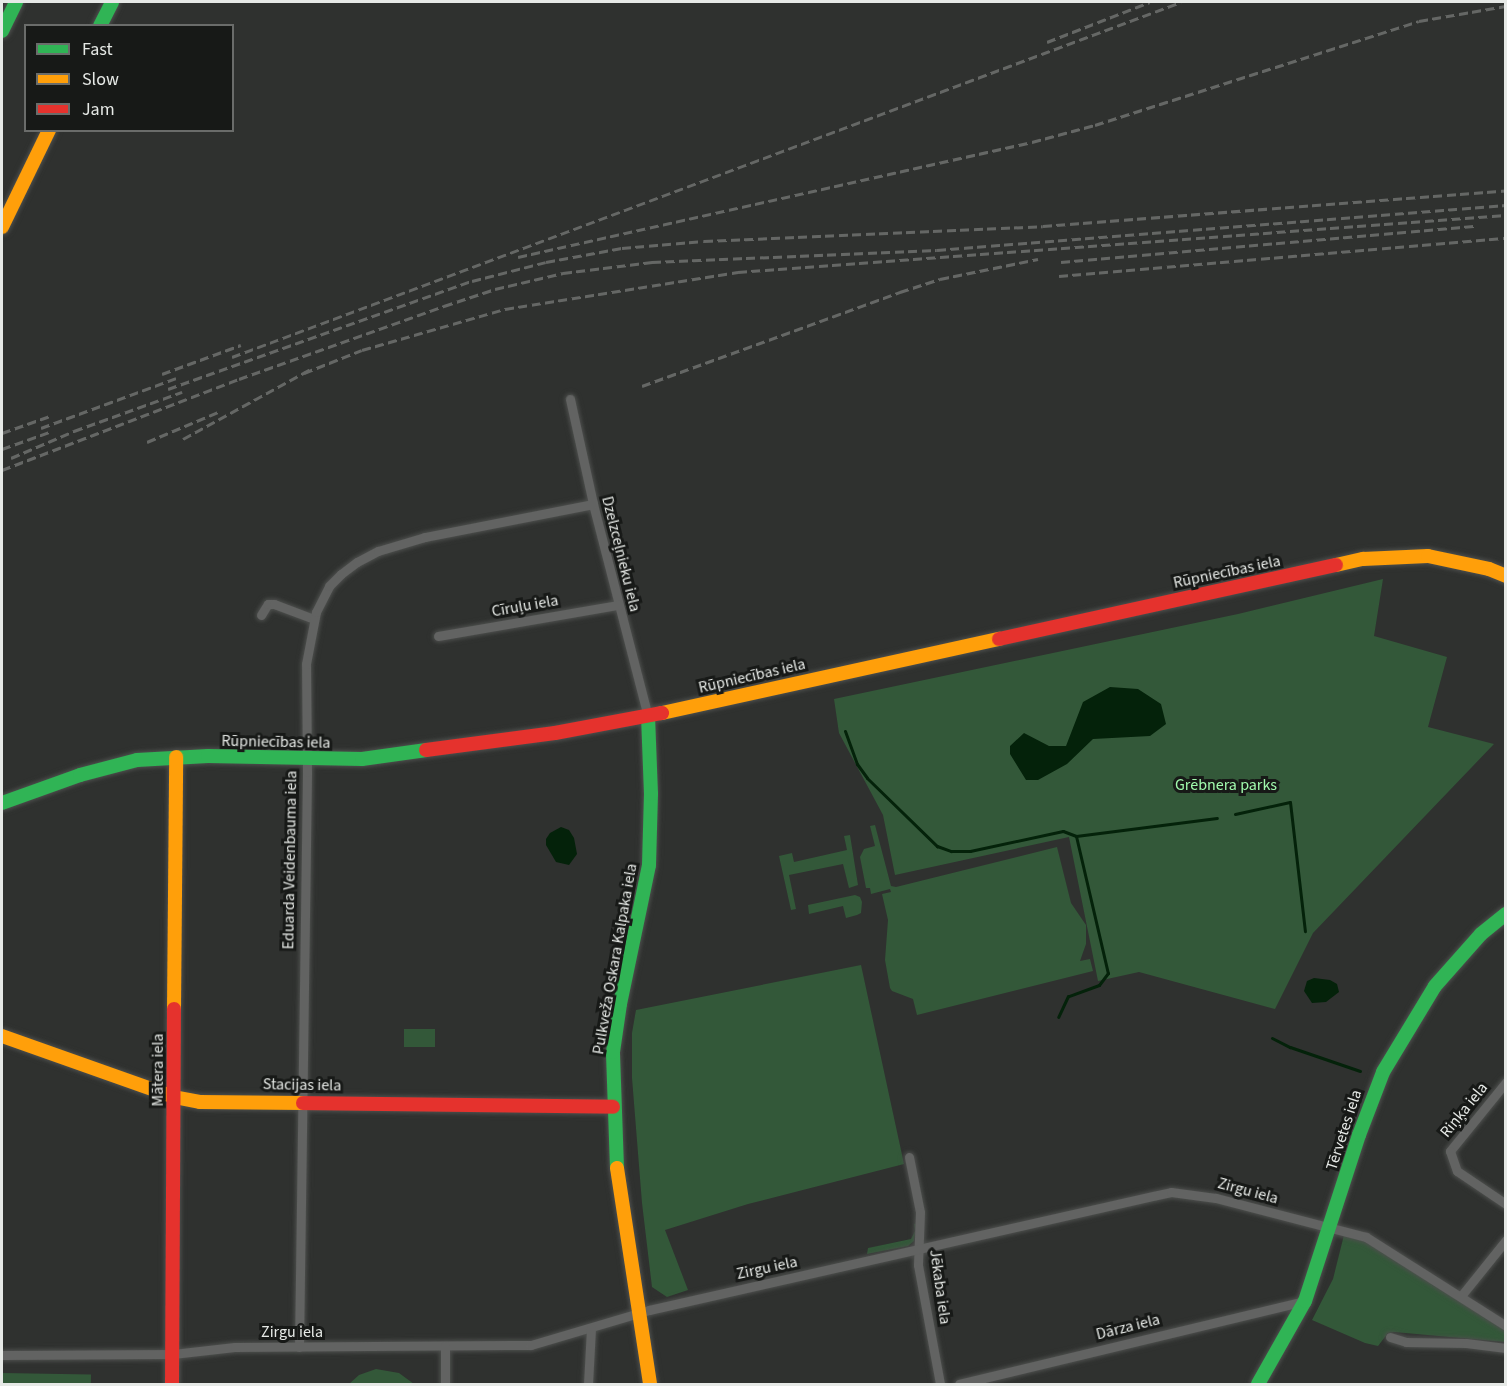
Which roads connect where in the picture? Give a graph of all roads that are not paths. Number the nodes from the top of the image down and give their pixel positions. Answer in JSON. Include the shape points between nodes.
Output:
{"nodes":[{"id":1,"x":16,"y":2,"type":"edge"},
{"id":2,"x":112,"y":2,"type":"edge"},
{"id":3,"x":101,"y":24,"type":"edge"},
{"id":4,"x":2,"y":31,"type":"edge"},
{"id":5,"x":48,"y":132,"type":"edge"},
{"id":6,"x":2,"y":227,"type":"edge"},
{"id":7,"x":570,"y":399,"type":"dead end"},
{"id":8,"x":592,"y":504,"type":"junction"},
{"id":9,"x":1506,"y":576,"type":"edge"},
{"id":10,"x":618,"y":604,"type":"junction"},
{"id":11,"x":261,"y":615,"type":"dead end"},
{"id":12,"x":314,"y":619,"type":"junction"},
{"id":13,"x":438,"y":636,"type":"dead end"},
{"id":14,"x":648,"y":716,"type":"junction"},
{"id":15,"x":176,"y":757,"type":"junction"},
{"id":16,"x":306,"y":760,"type":"junction"},
{"id":17,"x":2,"y":803,"type":"edge"},
{"id":18,"x":1506,"y":914,"type":"edge"},
{"id":19,"x":2,"y":1036,"type":"edge"},
{"id":20,"x":1506,"y":1082,"type":"edge"},
{"id":21,"x":174,"y":1097,"type":"junction"},
{"id":22,"x":301,"y":1101,"type":"junction"},
{"id":23,"x":613,"y":1107,"type":"junction"},
{"id":24,"x":909,"y":1157,"type":"dead end"},
{"id":25,"x":1506,"y":1204,"type":"edge"},
{"id":26,"x":1329,"y":1227,"type":"junction"},
{"id":27,"x":1506,"y":1240,"type":"edge"},
{"id":28,"x":918,"y":1249,"type":"junction"},
{"id":29,"x":1461,"y":1296,"type":"junction"},
{"id":30,"x":1305,"y":1301,"type":"junction"},
{"id":31,"x":641,"y":1312,"type":"junction"},
{"id":32,"x":1506,"y":1326,"type":"edge"},
{"id":33,"x":591,"y":1328,"type":"junction"},
{"id":34,"x":1390,"y":1337,"type":"dead end"},
{"id":35,"x":445,"y":1346,"type":"junction"},
{"id":36,"x":299,"y":1347,"type":"junction"},
{"id":37,"x":1506,"y":1348,"type":"edge"},
{"id":38,"x":2,"y":1354,"type":"edge"},
{"id":39,"x":173,"y":1354,"type":"junction"},
{"id":40,"x":172,"y":1384,"type":"edge"},
{"id":41,"x":445,"y":1384,"type":"edge"},
{"id":42,"x":588,"y":1384,"type":"edge"},
{"id":43,"x":650,"y":1384,"type":"edge"},
{"id":44,"x":940,"y":1384,"type":"edge"},
{"id":45,"x":959,"y":1384,"type":"edge"},
{"id":46,"x":1258,"y":1384,"type":"edge"}],
"edges":[{"from":1,"to":4,"type":"main road"},
{"from":2,"to":3,"type":"main road"},
{"from":5,"to":6,"type":"main road"},
{"from":7,"to":8,"type":"street","name":"Dzelzceļnieku iela"},
{"from":8,"to":10,"type":"street","name":"Dzelzceļnieku iela"},
{"from":8,"to":12,"type":"street","name":"Eduarda Veidenbauma iela","via":[[425,537],[378,551],[357,561],[335,580]]},
{"from":9,"to":14,"type":"main road","name":"Rūpniecības iela","via":[[1428,556],[1363,559]]},
{"from":10,"to":13,"type":"street","name":"Cīruļu iela"},
{"from":10,"to":14,"type":"street","name":"Dzelzceļnieku iela"},
{"from":11,"to":12,"type":"street","via":[[268,604],[274,604]]},
{"from":12,"to":16,"type":"street","name":"Eduarda Veidenbauma iela","via":[[306,664]]},
{"from":14,"to":16,"type":"main road","name":"Rūpniecības iela","via":[[419,752]]},
{"from":14,"to":23,"type":"main road","name":"Pulkveža Oskara Kalpaka iela","via":[[649,866],[613,1052]]},
{"from":15,"to":16,"type":"main road","name":"Rūpniecības iela"},
{"from":15,"to":17,"type":"main road","name":"Rūpniecības iela","via":[[108,767]]},
{"from":15,"to":21,"type":"main road","name":"Mātera iela"},
{"from":16,"to":22,"type":"street","name":"Eduarda Veidenbauma iela"},
{"from":18,"to":26,"type":"main road","name":"Tērvetes iela","via":[[1481,934],[1435,986],[1383,1072]]},
{"from":19,"to":21,"type":"main road","name":"Stacijas iela"},
{"from":20,"to":25,"type":"street","name":"Riņķa iela","via":[[1450,1151],[1457,1171]]},
{"from":21,"to":22,"type":"main road","name":"Stacijas iela","via":[[200,1102]]},
{"from":21,"to":39,"type":"main road","name":"Mātera iela"},
{"from":22,"to":23,"type":"main road","name":"Stacijas iela"},
{"from":22,"to":36,"type":"street","name":"Eduarda Veidenbauma iela"},
{"from":23,"to":31,"type":"main road","name":"Pulkveža Oskara Kalpaka iela","via":[[615,1158]]},
{"from":24,"to":28,"type":"street","name":"Jēkaba iela","via":[[920,1212]]},
{"from":26,"to":28,"type":"street","name":"Zirgu iela","via":[[1202,1195],[1171,1192]]},
{"from":26,"to":29,"type":"street","name":"Zirgu iela","via":[[1366,1237]]},
{"from":26,"to":30,"type":"main road","name":"Tērvetes iela"},
{"from":27,"to":29,"type":"street"},
{"from":28,"to":31,"type":"street","name":"Zirgu iela"},
{"from":28,"to":44,"type":"street","name":"Jēkaba iela"},
{"from":29,"to":32,"type":"street","name":"Zirgu iela"},
{"from":30,"to":45,"type":"street","name":"Dārza iela"},
{"from":30,"to":46,"type":"main road","name":"Tērvetes iela"},
{"from":31,"to":33,"type":"street","name":"Zirgu iela"},
{"from":31,"to":43,"type":"main road","name":"Pulkveža Oskara Kalpaka iela"},
{"from":33,"to":35,"type":"street","name":"Zirgu iela","via":[[531,1345]]},
{"from":33,"to":42,"type":"street"},
{"from":34,"to":37,"type":"street","via":[[1406,1342]]},
{"from":35,"to":36,"type":"street","name":"Zirgu iela"},
{"from":35,"to":41,"type":"street"},
{"from":36,"to":39,"type":"street","name":"Zirgu iela","via":[[235,1347]]},
{"from":38,"to":39,"type":"street","name":"Zirgu iela"},
{"from":39,"to":40,"type":"main road","name":"Mātera iela"}]}
